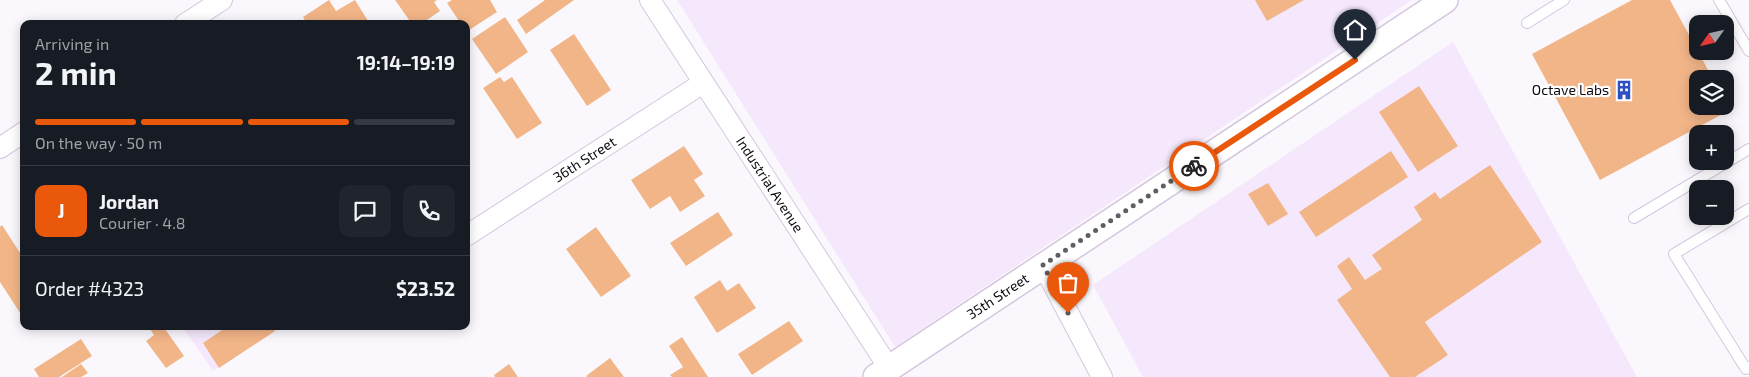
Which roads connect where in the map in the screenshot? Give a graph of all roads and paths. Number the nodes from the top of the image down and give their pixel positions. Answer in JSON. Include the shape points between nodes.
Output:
{"nodes":[{"id":1,"x":222,"y":0,"type":"edge"},
{"id":2,"x":650,"y":0,"type":"edge"},
{"id":3,"x":1445,"y":0,"type":"edge"},
{"id":4,"x":1564,"y":0,"type":"edge"},
{"id":5,"x":1719,"y":0,"type":"edge"},
{"id":6,"x":191,"y":20,"type":"edge"},
{"id":7,"x":1527,"y":23,"type":"dead end"},
{"id":8,"x":1749,"y":51,"type":"edge"},
{"id":9,"x":703,"y":83,"type":"junction"},
{"id":10,"x":20,"y":135,"type":"edge"},
{"id":11,"x":0,"y":148,"type":"edge"},
{"id":12,"x":1749,"y":149,"type":"edge"},
{"id":13,"x":1749,"y":209,"type":"edge"},
{"id":14,"x":1634,"y":218,"type":"dead end"},
{"id":15,"x":470,"y":233,"type":"edge"},
{"id":16,"x":1043,"y":265,"type":"junction"},
{"id":17,"x":1749,"y":367,"type":"edge"},
{"id":18,"x":883,"y":373,"type":"edge"},
{"id":19,"x":1102,"y":377,"type":"edge"}],
"edges":[{"from":1,"to":6,"type":"street"},
{"from":2,"to":9,"type":"street","name":"Industrial Avenue"},
{"from":3,"to":16,"type":"street","name":"35th Street"},
{"from":4,"to":7,"type":"lane"},
{"from":5,"to":8,"type":"lane"},
{"from":9,"to":15,"type":"street","name":"36th Street"},
{"from":9,"to":18,"type":"street","name":"Industrial Avenue"},
{"from":10,"to":11,"type":"street"},
{"from":12,"to":14,"type":"lane"},
{"from":13,"to":17,"type":"lane","via":[[1674,254],[1746,369]]},
{"from":16,"to":18,"type":"street","name":"35th Street"},
{"from":16,"to":19,"type":"street"}]}
